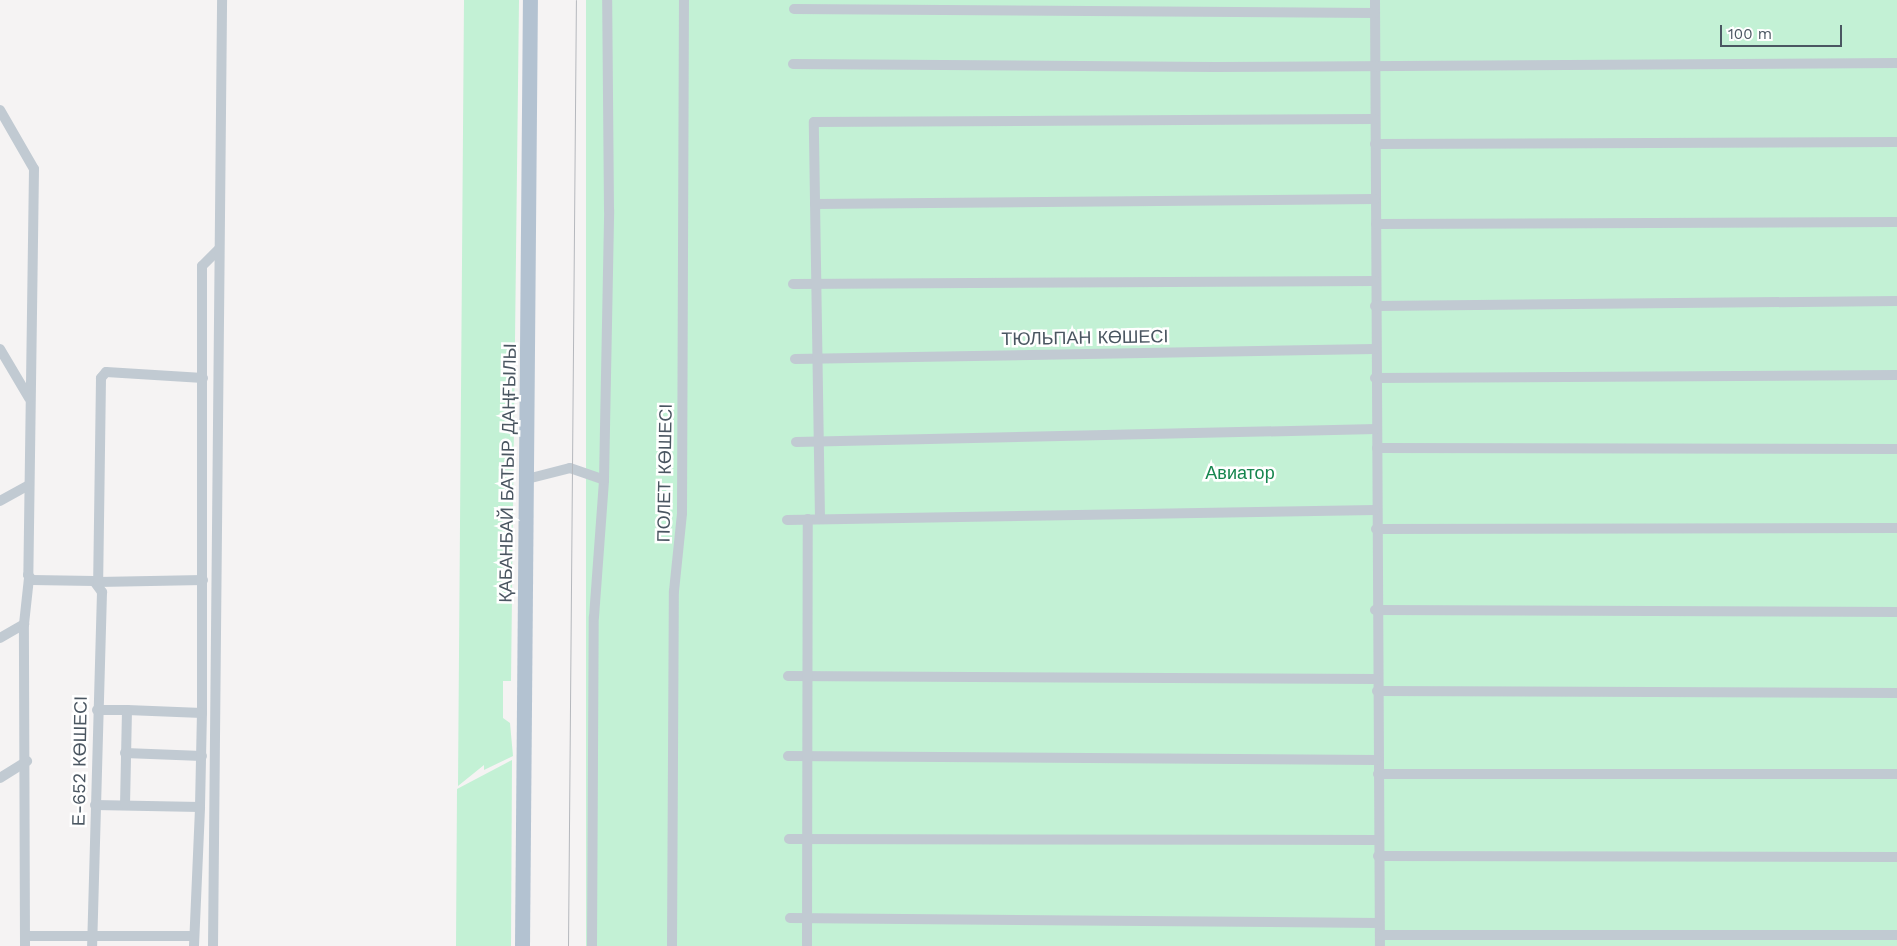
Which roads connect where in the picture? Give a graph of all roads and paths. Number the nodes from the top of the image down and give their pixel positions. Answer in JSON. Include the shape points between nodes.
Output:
{"nodes":[{"id":1,"x":222,"y":0,"type":"edge"},
{"id":2,"x":530,"y":0,"type":"edge"},
{"id":3,"x":607,"y":0,"type":"edge"},
{"id":4,"x":684,"y":0,"type":"edge"},
{"id":5,"x":1375,"y":0,"type":"edge"},
{"id":6,"x":794,"y":9,"type":"dead end"},
{"id":7,"x":1375,"y":13,"type":"junction"},
{"id":8,"x":1897,"y":63,"type":"edge"},
{"id":9,"x":793,"y":64,"type":"dead end"},
{"id":10,"x":1375,"y":65,"type":"junction"},
{"id":11,"x":0,"y":110,"type":"edge"},
{"id":12,"x":1375,"y":119,"type":"junction"},
{"id":13,"x":1897,"y":142,"type":"edge"},
{"id":14,"x":1375,"y":144,"type":"junction"},
{"id":15,"x":1375,"y":199,"type":"junction"},
{"id":16,"x":815,"y":204,"type":"junction"},
{"id":17,"x":1897,"y":222,"type":"edge"},
{"id":18,"x":1376,"y":224,"type":"junction"},
{"id":19,"x":219,"y":248,"type":"junction"},
{"id":20,"x":1375,"y":281,"type":"junction"},
{"id":21,"x":814,"y":283,"type":"junction"},
{"id":22,"x":792,"y":284,"type":"dead end"},
{"id":23,"x":1897,"y":301,"type":"edge"},
{"id":24,"x":1375,"y":306,"type":"junction"},
{"id":25,"x":0,"y":349,"type":"edge"},
{"id":26,"x":1374,"y":349,"type":"junction"},
{"id":27,"x":817,"y":357,"type":"junction"},
{"id":28,"x":795,"y":359,"type":"dead end"},
{"id":29,"x":1897,"y":375,"type":"edge"},
{"id":30,"x":203,"y":378,"type":"junction"},
{"id":31,"x":1375,"y":378,"type":"junction"},
{"id":32,"x":30,"y":399,"type":"junction"},
{"id":33,"x":1376,"y":429,"type":"junction"},
{"id":34,"x":819,"y":441,"type":"junction"},
{"id":35,"x":796,"y":442,"type":"dead end"},
{"id":36,"x":1377,"y":448,"type":"junction"},
{"id":37,"x":1897,"y":449,"type":"edge"},
{"id":38,"x":527,"y":479,"type":"junction"},
{"id":39,"x":604,"y":480,"type":"junction"},
{"id":40,"x":29,"y":486,"type":"junction"},
{"id":41,"x":0,"y":501,"type":"edge"},
{"id":42,"x":1375,"y":510,"type":"junction"},
{"id":43,"x":808,"y":519,"type":"junction"},
{"id":44,"x":820,"y":519,"type":"junction"},
{"id":45,"x":788,"y":520,"type":"dead end"},
{"id":46,"x":1897,"y":528,"type":"edge"},
{"id":47,"x":1376,"y":530,"type":"junction"},
{"id":48,"x":29,"y":578,"type":"junction"},
{"id":49,"x":203,"y":580,"type":"junction"},
{"id":50,"x":96,"y":582,"type":"junction"},
{"id":51,"x":1376,"y":610,"type":"junction"},
{"id":52,"x":1897,"y":612,"type":"edge"},
{"id":53,"x":24,"y":624,"type":"junction"},
{"id":54,"x":0,"y":638,"type":"edge"},
{"id":55,"x":810,"y":675,"type":"junction"},
{"id":56,"x":788,"y":676,"type":"dead end"},
{"id":57,"x":1376,"y":679,"type":"junction"},
{"id":58,"x":1377,"y":691,"type":"junction"},
{"id":59,"x":1897,"y":694,"type":"edge"},
{"id":60,"x":97,"y":710,"type":"junction"},
{"id":61,"x":127,"y":710,"type":"junction"},
{"id":62,"x":202,"y":713,"type":"junction"},
{"id":63,"x":125,"y":753,"type":"junction"},
{"id":64,"x":202,"y":756,"type":"junction"},
{"id":65,"x":788,"y":756,"type":"dead end"},
{"id":66,"x":807,"y":756,"type":"junction"},
{"id":67,"x":1377,"y":760,"type":"junction"},
{"id":68,"x":27,"y":761,"type":"junction"},
{"id":69,"x":1378,"y":774,"type":"junction"},
{"id":70,"x":1897,"y":774,"type":"edge"},
{"id":71,"x":0,"y":778,"type":"edge"},
{"id":72,"x":125,"y":804,"type":"junction"},
{"id":73,"x":95,"y":805,"type":"junction"},
{"id":74,"x":200,"y":807,"type":"junction"},
{"id":75,"x":810,"y":838,"type":"junction"},
{"id":76,"x":789,"y":839,"type":"dead end"},
{"id":77,"x":1378,"y":840,"type":"junction"},
{"id":78,"x":1378,"y":856,"type":"junction"},
{"id":79,"x":1897,"y":856,"type":"edge"},
{"id":80,"x":790,"y":918,"type":"dead end"},
{"id":81,"x":808,"y":918,"type":"junction"},
{"id":82,"x":1379,"y":923,"type":"junction"},
{"id":83,"x":1380,"y":935,"type":"junction"},
{"id":84,"x":1897,"y":935,"type":"edge"},
{"id":85,"x":26,"y":941,"type":"edge"},
{"id":86,"x":92,"y":941,"type":"edge"},
{"id":87,"x":194,"y":941,"type":"edge"},
{"id":88,"x":213,"y":946,"type":"edge"},
{"id":89,"x":522,"y":946,"type":"edge"},
{"id":90,"x":592,"y":946,"type":"edge"},
{"id":91,"x":672,"y":946,"type":"edge"},
{"id":92,"x":807,"y":946,"type":"edge"},
{"id":93,"x":1380,"y":946,"type":"edge"}],
"edges":[{"from":1,"to":19,"type":"street"},
{"from":2,"to":38,"type":"main road","name":"ҚАБАНБАЙ БАТЫР ДАҢҒЫЛЫ"},
{"from":3,"to":39,"type":"street"},
{"from":4,"to":91,"type":"street","name":"ПОЛЕТ КӨШЕСІ","via":[[682,513],[674,591]]},
{"from":5,"to":7,"type":"street"},
{"from":6,"to":7,"type":"street"},
{"from":7,"to":10,"type":"street"},
{"from":8,"to":10,"type":"street"},
{"from":9,"to":10,"type":"street"},
{"from":10,"to":12,"type":"street"},
{"from":11,"to":32,"type":"street","via":[[34,168]]},
{"from":12,"to":14,"type":"street"},
{"from":12,"to":16,"type":"street","via":[[814,122]]},
{"from":13,"to":14,"type":"street"},
{"from":14,"to":15,"type":"street"},
{"from":15,"to":16,"type":"street"},
{"from":15,"to":18,"type":"street"},
{"from":16,"to":21,"type":"street"},
{"from":17,"to":18,"type":"street"},
{"from":18,"to":20,"type":"street"},
{"from":19,"to":30,"type":"street","via":[[202,266]]},
{"from":19,"to":88,"type":"street"},
{"from":20,"to":21,"type":"street"},
{"from":20,"to":24,"type":"street"},
{"from":21,"to":22,"type":"street"},
{"from":21,"to":27,"type":"street"},
{"from":23,"to":24,"type":"street"},
{"from":24,"to":26,"type":"street"},
{"from":25,"to":32,"type":"street"},
{"from":26,"to":27,"type":"street","name":"ТЮЛЬПАН КӨШЕСІ"},
{"from":26,"to":31,"type":"street"},
{"from":27,"to":28,"type":"street","name":"ТЮЛЬПАН КӨШЕСІ"},
{"from":27,"to":34,"type":"street"},
{"from":29,"to":31,"type":"street"},
{"from":30,"to":49,"type":"street"},
{"from":30,"to":50,"type":"street","name":"Е-652 КӨШЕСІ","via":[[106,372],[101,378]]},
{"from":31,"to":33,"type":"street"},
{"from":32,"to":40,"type":"street"},
{"from":33,"to":34,"type":"street"},
{"from":33,"to":36,"type":"street"},
{"from":34,"to":35,"type":"street"},
{"from":34,"to":44,"type":"street"},
{"from":36,"to":37,"type":"street"},
{"from":36,"to":42,"type":"street"},
{"from":38,"to":39,"type":"street","via":[[570,468]]},
{"from":38,"to":89,"type":"main road","name":"ҚАБАНБАЙ БАТЫР ДАҢҒЫЛЫ"},
{"from":39,"to":90,"type":"street","via":[[594,617]]},
{"from":40,"to":41,"type":"street"},
{"from":40,"to":48,"type":"street"},
{"from":42,"to":44,"type":"street"},
{"from":42,"to":47,"type":"street"},
{"from":43,"to":44,"type":"street"},
{"from":43,"to":45,"type":"street"},
{"from":43,"to":55,"type":"street"},
{"from":46,"to":47,"type":"street"},
{"from":47,"to":51,"type":"street"},
{"from":48,"to":50,"type":"street"},
{"from":48,"to":53,"type":"street"},
{"from":49,"to":50,"type":"street"},
{"from":49,"to":62,"type":"street"},
{"from":50,"to":60,"type":"street","name":"Е-652 КӨШЕСІ"},
{"from":51,"to":52,"type":"street"},
{"from":51,"to":57,"type":"street"},
{"from":53,"to":54,"type":"street"},
{"from":53,"to":68,"type":"street"},
{"from":55,"to":56,"type":"street"},
{"from":55,"to":57,"type":"street"},
{"from":55,"to":66,"type":"street"},
{"from":57,"to":58,"type":"street"},
{"from":58,"to":59,"type":"street"},
{"from":58,"to":67,"type":"street"},
{"from":60,"to":61,"type":"street"},
{"from":60,"to":73,"type":"street","name":"Е-652 КӨШЕСІ"},
{"from":61,"to":62,"type":"street"},
{"from":61,"to":63,"type":"street"},
{"from":62,"to":64,"type":"street"},
{"from":63,"to":64,"type":"street"},
{"from":63,"to":72,"type":"street"},
{"from":64,"to":74,"type":"street"},
{"from":65,"to":66,"type":"street"},
{"from":66,"to":67,"type":"street"},
{"from":66,"to":75,"type":"street"},
{"from":67,"to":69,"type":"street"},
{"from":68,"to":71,"type":"street"},
{"from":68,"to":85,"type":"street"},
{"from":69,"to":70,"type":"street"},
{"from":69,"to":77,"type":"street"},
{"from":72,"to":73,"type":"street"},
{"from":72,"to":74,"type":"street"},
{"from":73,"to":86,"type":"street","name":"Е-652 КӨШЕСІ"},
{"from":74,"to":87,"type":"street"},
{"from":75,"to":76,"type":"street"},
{"from":75,"to":77,"type":"street"},
{"from":75,"to":81,"type":"street"},
{"from":77,"to":78,"type":"street"},
{"from":78,"to":79,"type":"street"},
{"from":78,"to":82,"type":"street"},
{"from":80,"to":81,"type":"street"},
{"from":81,"to":82,"type":"street"},
{"from":81,"to":92,"type":"street"},
{"from":82,"to":83,"type":"street"},
{"from":83,"to":84,"type":"street"},
{"from":83,"to":93,"type":"street"},
{"from":85,"to":86,"type":"street"},
{"from":86,"to":87,"type":"street"}]}
